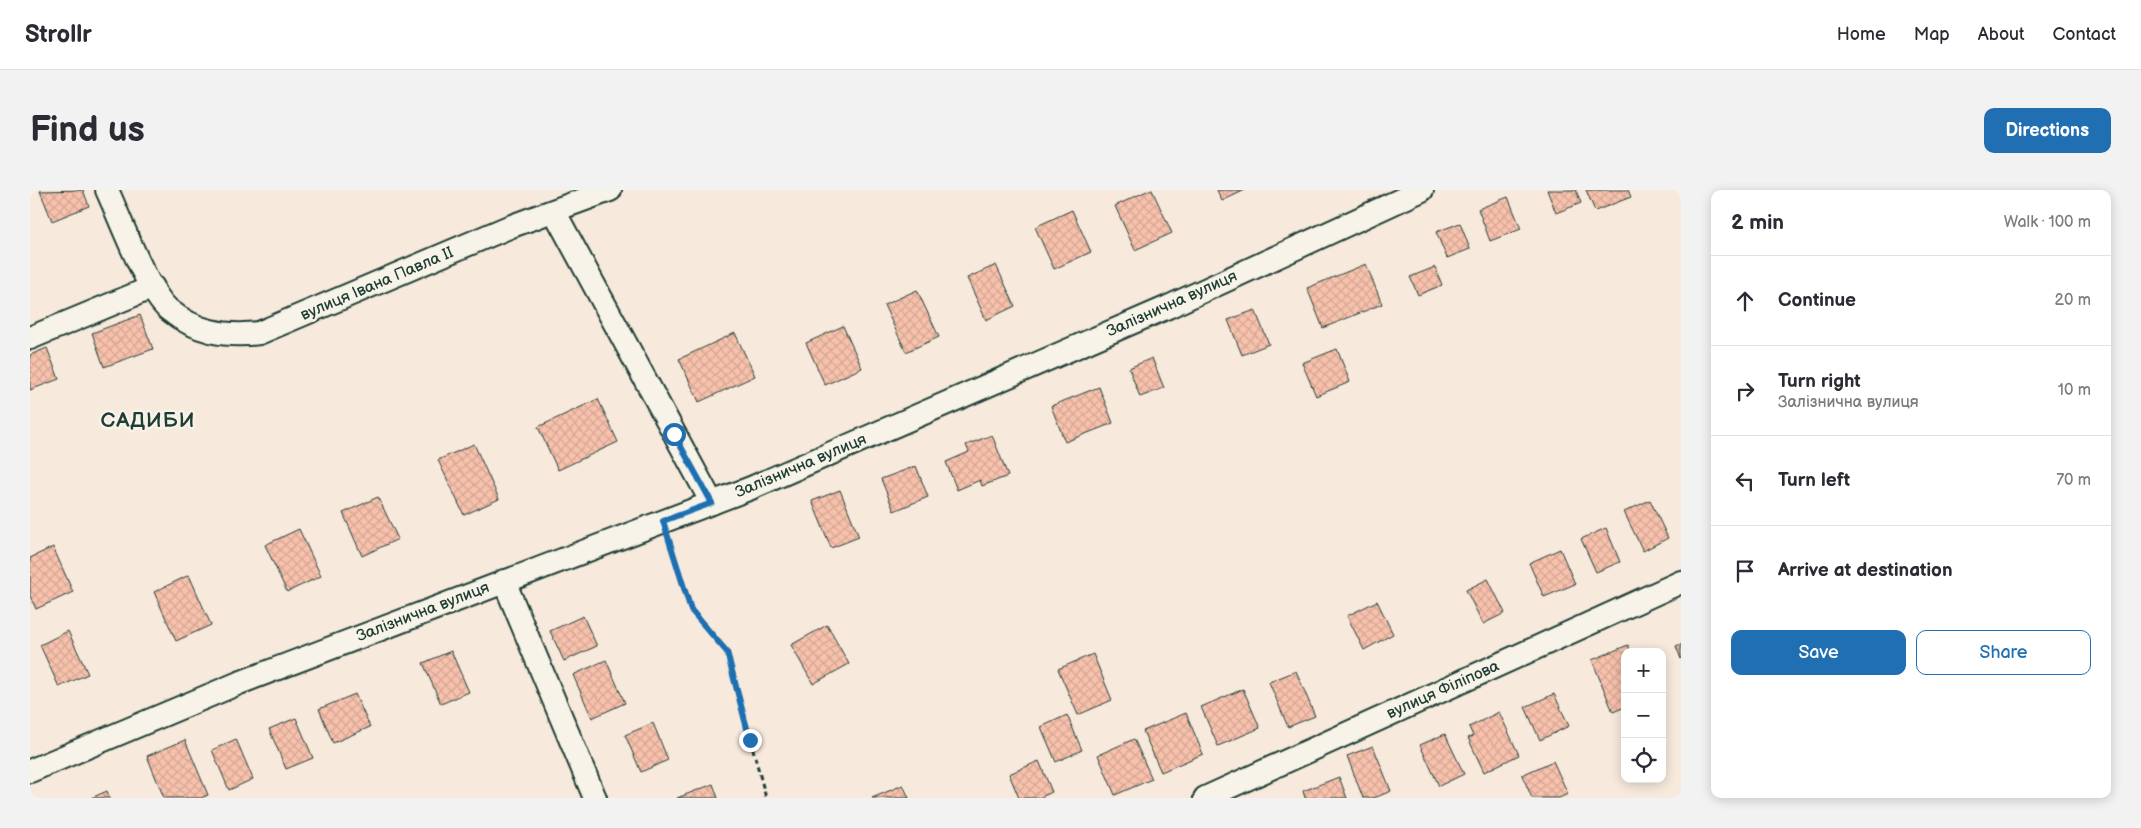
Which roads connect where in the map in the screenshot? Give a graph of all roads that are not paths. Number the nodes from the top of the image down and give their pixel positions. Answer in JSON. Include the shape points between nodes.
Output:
{"nodes":[{"id":1,"x":107,"y":190,"type":"edge"},
{"id":2,"x":610,"y":190,"type":"edge"},
{"id":3,"x":1422,"y":190,"type":"edge"},
{"id":4,"x":554,"y":210,"type":"junction"},
{"id":5,"x":153,"y":288,"type":"junction"},
{"id":6,"x":30,"y":338,"type":"edge"},
{"id":7,"x":712,"y":503,"type":"junction"},
{"id":8,"x":504,"y":581,"type":"junction"},
{"id":9,"x":1681,"y":582,"type":"edge"},
{"id":10,"x":30,"y":771,"type":"edge"},
{"id":11,"x":594,"y":798,"type":"edge"},
{"id":12,"x":1205,"y":798,"type":"edge"}],
"edges":[{"from":1,"to":5,"type":"street","name":"вулиця Івана Павла II"},
{"from":2,"to":4,"type":"street","name":"вулиця Івана Павла II"},
{"from":3,"to":7,"type":"street","name":"Залізнична вулиця","via":[[1168,307]]},
{"from":4,"to":5,"type":"street","name":"вулиця Івана Павла II","via":[[259,333],[233,336],[190,324],[167,309]]},
{"from":4,"to":7,"type":"street"},
{"from":5,"to":6,"type":"street"},
{"from":7,"to":8,"type":"street","name":"Залізнична вулиця"},
{"from":8,"to":10,"type":"street","name":"Залізнична вулиця","via":[[239,683]]},
{"from":8,"to":11,"type":"street"},
{"from":9,"to":12,"type":"street","name":"вулиця Філіпова"}]}
